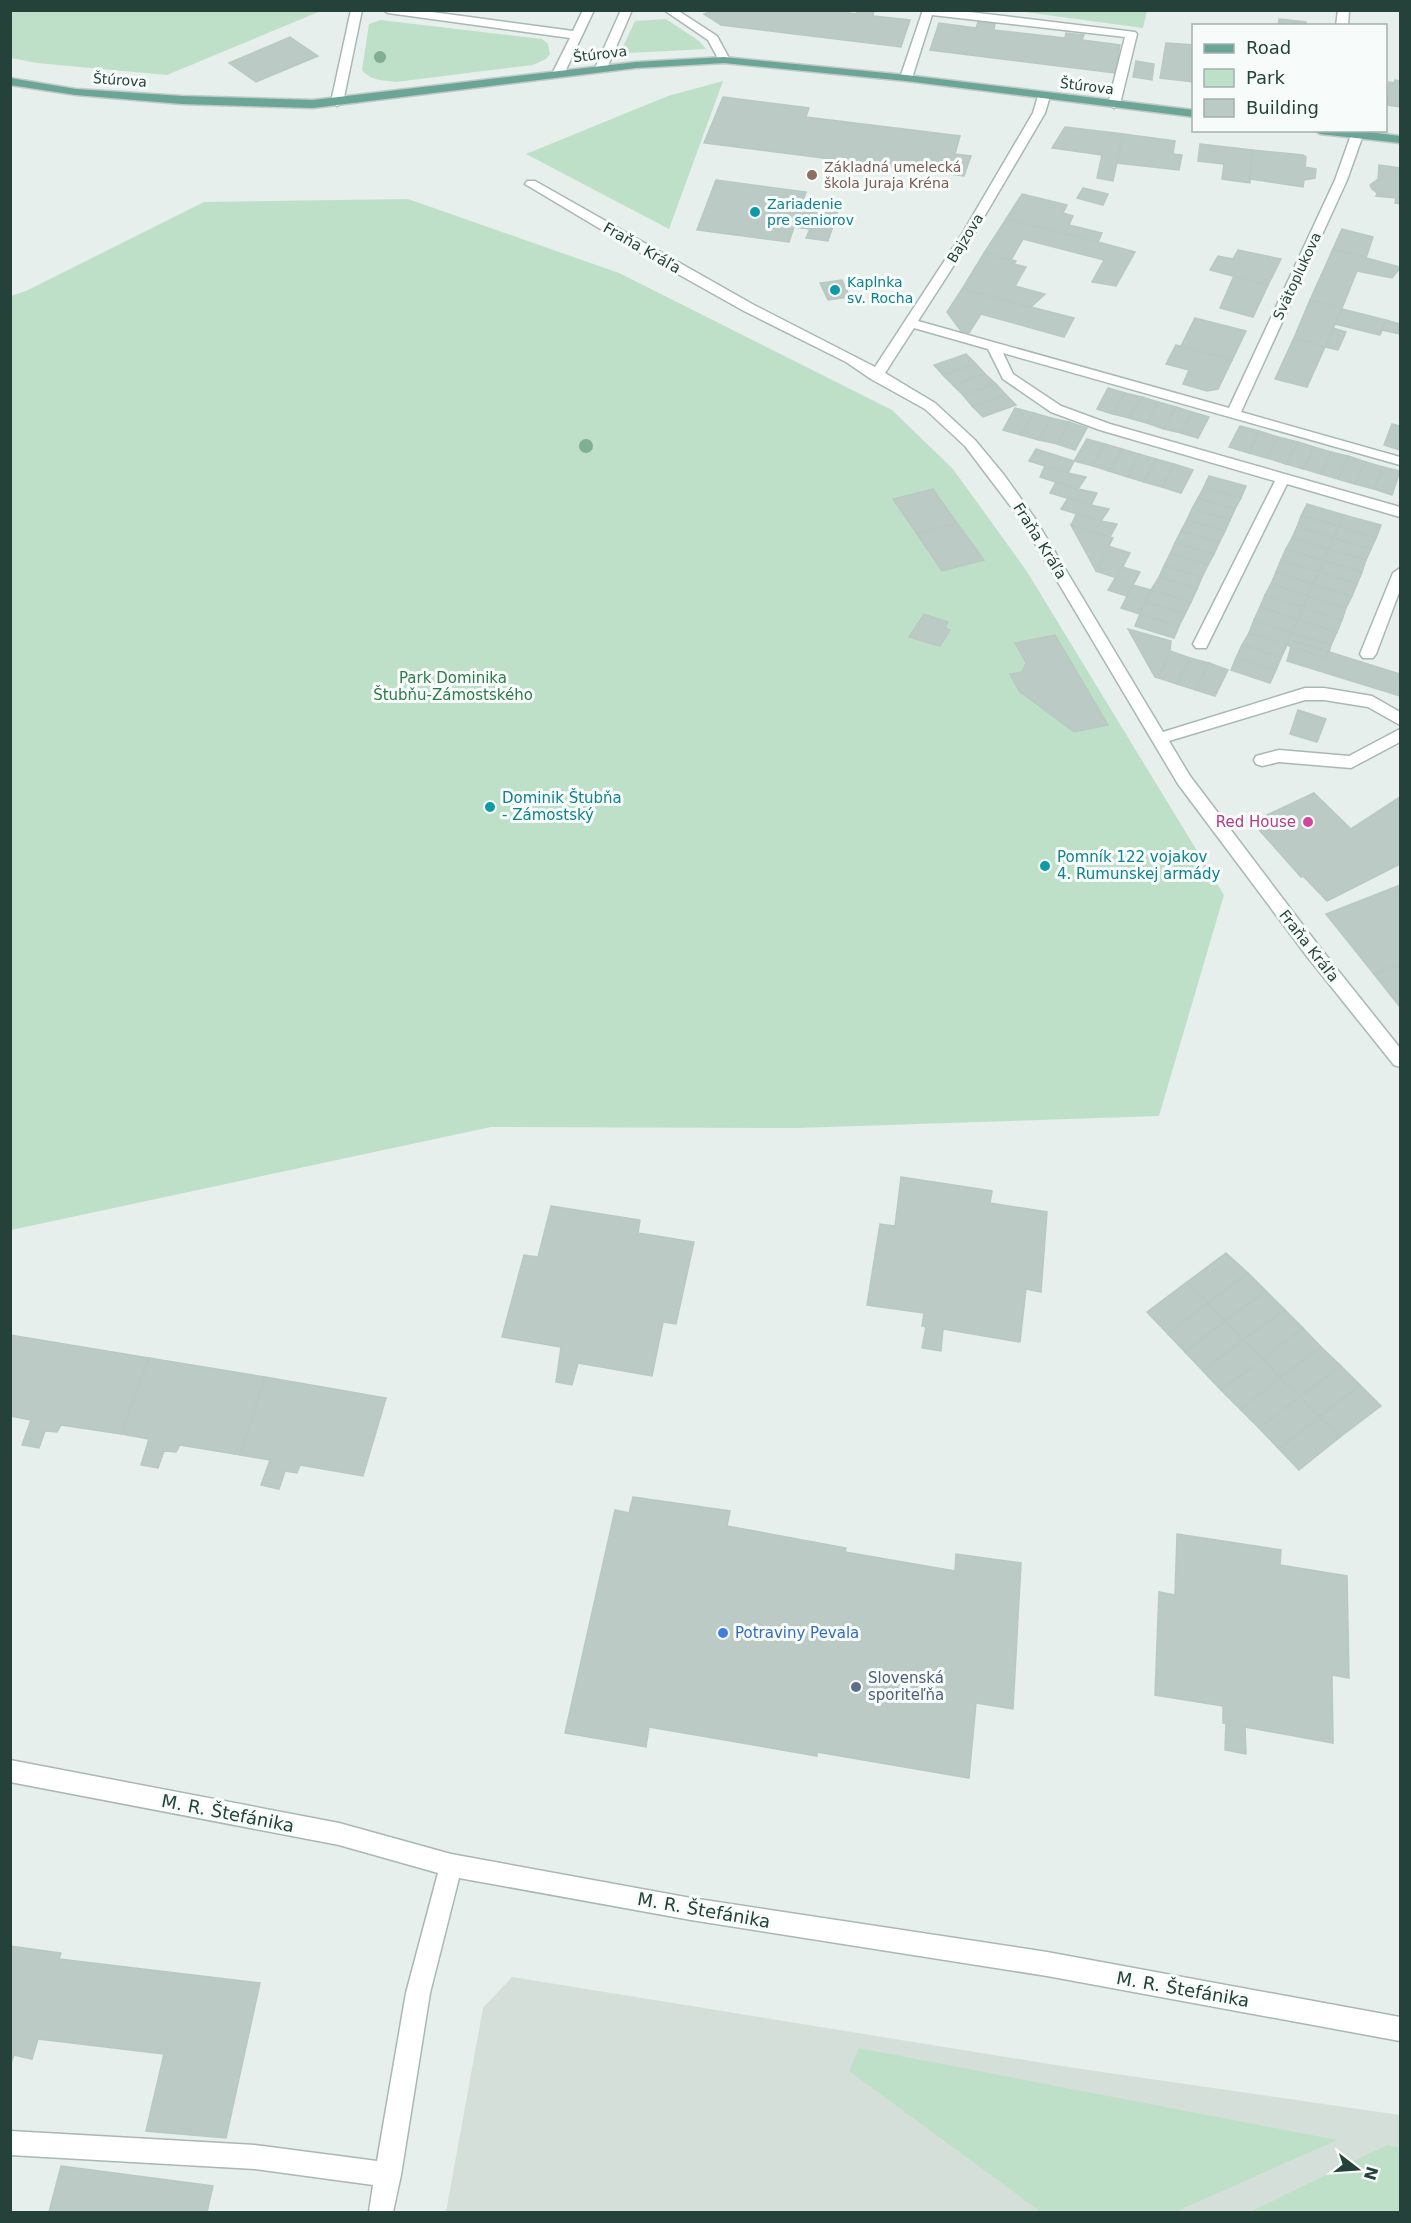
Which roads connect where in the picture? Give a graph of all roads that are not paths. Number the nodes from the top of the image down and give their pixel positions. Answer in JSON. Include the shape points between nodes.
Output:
{"nodes":[{"id":1,"x":357,"y":10,"type":"edge"},
{"id":2,"x":388,"y":10,"type":"edge"},
{"id":3,"x":589,"y":10,"type":"edge"},
{"id":4,"x":627,"y":10,"type":"edge"},
{"id":5,"x":669,"y":10,"type":"edge"},
{"id":6,"x":927,"y":11,"type":"edge"},
{"id":7,"x":576,"y":35,"type":"junction"},
{"id":8,"x":724,"y":60,"type":"junction"},
{"id":9,"x":601,"y":68,"type":"junction"},
{"id":10,"x":558,"y":74,"type":"junction"},
{"id":11,"x":906,"y":78,"type":"junction"},
{"id":12,"x":10,"y":81,"type":"edge"},
{"id":13,"x":1044,"y":96,"type":"junction"},
{"id":14,"x":337,"y":102,"type":"junction"},
{"id":15,"x":1114,"y":104,"type":"junction"},
{"id":16,"x":1192,"y":114,"type":"edge"},
{"id":17,"x":1334,"y":132,"type":"edge"},
{"id":18,"x":1357,"y":135,"type":"junction"},
{"id":19,"x":1401,"y":140,"type":"edge"},
{"id":20,"x":531,"y":183,"type":"dead end"},
{"id":21,"x":912,"y":323,"type":"junction"},
{"id":22,"x":993,"y":346,"type":"junction"},
{"id":23,"x":876,"y":376,"type":"junction"},
{"id":24,"x":1233,"y":415,"type":"junction"},
{"id":25,"x":1401,"y":461,"type":"edge"},
{"id":26,"x":1282,"y":478,"type":"junction"},
{"id":27,"x":1401,"y":512,"type":"edge"},
{"id":28,"x":1401,"y":573,"type":"edge"},
{"id":29,"x":1201,"y":644,"type":"dead end"},
{"id":30,"x":1368,"y":654,"type":"dead end"},
{"id":31,"x":1401,"y":719,"type":"edge"},
{"id":32,"x":1401,"y":735,"type":"edge"},
{"id":33,"x":1158,"y":739,"type":"junction"},
{"id":34,"x":1262,"y":760,"type":"dead end"},
{"id":35,"x":1401,"y":1060,"type":"edge"},
{"id":36,"x":10,"y":1771,"type":"edge"},
{"id":37,"x":450,"y":1865,"type":"junction"},
{"id":38,"x":1401,"y":2029,"type":"edge"},
{"id":39,"x":10,"y":2143,"type":"edge"},
{"id":40,"x":388,"y":2175,"type":"junction"},
{"id":41,"x":381,"y":2212,"type":"edge"}],
"edges":[{"from":1,"to":14,"type":"street"},
{"from":2,"to":7,"type":"street"},
{"from":3,"to":7,"type":"street"},
{"from":4,"to":9,"type":"street"},
{"from":5,"to":8,"type":"street","via":[[713,38]]},
{"from":6,"to":11,"type":"street"},
{"from":6,"to":15,"type":"street","via":[[1131,34]]},
{"from":7,"to":10,"type":"street"},
{"from":8,"to":9,"type":"main road","name":"Štúrova"},
{"from":8,"to":11,"type":"main road","name":"Štúrova"},
{"from":9,"to":10,"type":"main road","name":"Štúrova"},
{"from":10,"to":14,"type":"main road","name":"Štúrova"},
{"from":11,"to":13,"type":"main road","name":"Štúrova"},
{"from":12,"to":14,"type":"main road","name":"Štúrova","via":[[76,92],[182,99]]},
{"from":13,"to":15,"type":"main road","name":"Štúrova"},
{"from":13,"to":21,"type":"street","name":"Bajzova","via":[[1040,113]]},
{"from":15,"to":16,"type":"main road","name":"Štúrova"},
{"from":17,"to":18,"type":"main road"},
{"from":18,"to":19,"type":"main road"},
{"from":18,"to":24,"type":"street","name":"Svätoplukova","via":[[1341,180]]},
{"from":20,"to":23,"type":"street","name":"Fraňa Kráľa","via":[[658,258]]},
{"from":21,"to":22,"type":"street"},
{"from":21,"to":23,"type":"street","name":"Bajzova"},
{"from":22,"to":24,"type":"street"},
{"from":22,"to":26,"type":"street","via":[[1008,376],[1056,409]]},
{"from":23,"to":33,"type":"street","name":"Fraňa Kráľa","via":[[930,406],[970,443],[999,478],[1027,517]]},
{"from":24,"to":25,"type":"street"},
{"from":26,"to":27,"type":"street"},
{"from":26,"to":29,"type":"street"},
{"from":28,"to":30,"type":"street"},
{"from":31,"to":33,"type":"street","via":[[1372,702],[1305,694]]},
{"from":32,"to":34,"type":"street","via":[[1351,762],[1280,756]]},
{"from":33,"to":35,"type":"street","name":"Fraňa Kráľa","via":[[1184,780],[1314,954]]},
{"from":36,"to":37,"type":"street","name":"M. R. Štefánika","via":[[339,1834]]},
{"from":37,"to":38,"type":"street","name":"M. R. Štefánika","via":[[691,1909],[1047,1964]]},
{"from":37,"to":40,"type":"street","via":[[418,1993]]},
{"from":39,"to":40,"type":"street","via":[[255,2157]]},
{"from":40,"to":41,"type":"street"}]}
